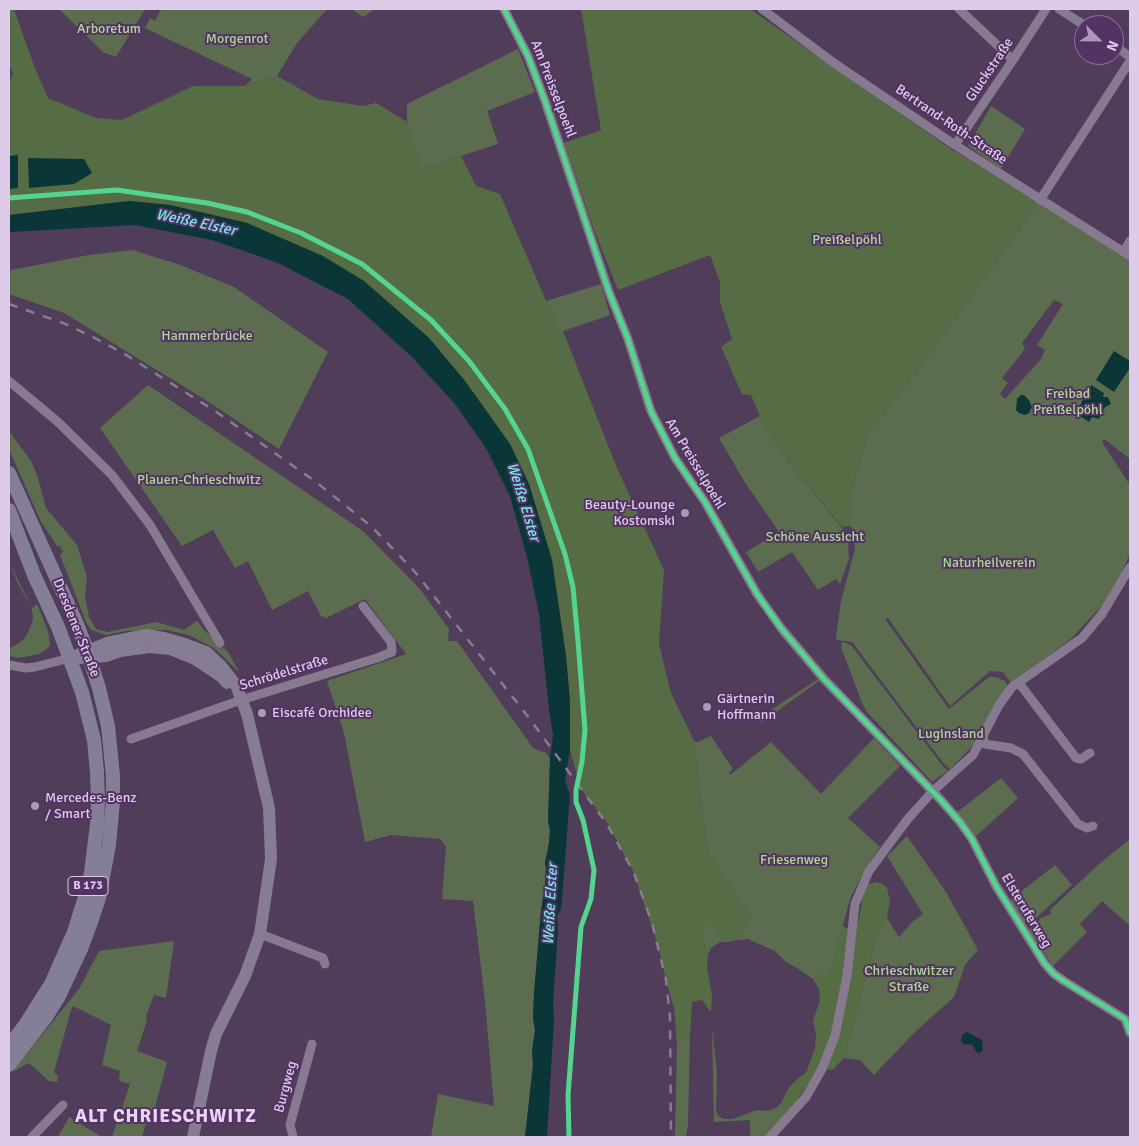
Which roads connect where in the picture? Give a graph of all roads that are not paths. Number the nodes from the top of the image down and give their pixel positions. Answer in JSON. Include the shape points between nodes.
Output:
{"nodes":[{"id":1,"x":504,"y":9,"type":"edge"},
{"id":2,"x":762,"y":9,"type":"edge"},
{"id":3,"x":958,"y":9,"type":"edge"},
{"id":4,"x":1046,"y":9,"type":"edge"},
{"id":5,"x":1059,"y":9,"type":"edge"},
{"id":6,"x":1074,"y":19,"type":"edge"},
{"id":7,"x":1013,"y":60,"type":"junction"},
{"id":8,"x":1130,"y":61,"type":"edge"},
{"id":9,"x":955,"y":146,"type":"junction"},
{"id":10,"x":1040,"y":200,"type":"junction"},
{"id":11,"x":1130,"y":241,"type":"edge"},
{"id":12,"x":1127,"y":254,"type":"edge"},
{"id":13,"x":9,"y":381,"type":"edge"},
{"id":14,"x":9,"y":473,"type":"edge"},
{"id":15,"x":10,"y":512,"type":"edge"},
{"id":16,"x":1130,"y":567,"type":"edge"},
{"id":17,"x":363,"y":606,"type":"dead end"},
{"id":18,"x":220,"y":643,"type":"dead end"},
{"id":19,"x":88,"y":654,"type":"junction"},
{"id":20,"x":70,"y":658,"type":"junction"},
{"id":21,"x":9,"y":666,"type":"edge"},
{"id":22,"x":1018,"y":684,"type":"junction"},
{"id":23,"x":241,"y":700,"type":"junction"},
{"id":24,"x":984,"y":731,"type":"junction"},
{"id":25,"x":131,"y":739,"type":"dead end"},
{"id":26,"x":1090,"y":753,"type":"dead end"},
{"id":27,"x":933,"y":791,"type":"junction"},
{"id":28,"x":1093,"y":826,"type":"dead end"},
{"id":29,"x":260,"y":934,"type":"junction"},
{"id":30,"x":325,"y":964,"type":"dead end"},
{"id":31,"x":1127,"y":1017,"type":"edge"},
{"id":32,"x":1130,"y":1033,"type":"edge"},
{"id":33,"x":312,"y":1044,"type":"dead end"},
{"id":34,"x":9,"y":1046,"type":"edge"},
{"id":35,"x":9,"y":1065,"type":"edge"},
{"id":36,"x":63,"y":1105,"type":"dead end"},
{"id":37,"x":32,"y":1137,"type":"edge"},
{"id":38,"x":193,"y":1137,"type":"edge"},
{"id":39,"x":293,"y":1137,"type":"edge"},
{"id":40,"x":770,"y":1137,"type":"edge"}],
"edges":[{"from":1,"to":27,"type":"street","name":"Am Preisselpoehl","via":[[528,56],[651,411],[675,458],[781,628],[824,679]]},
{"from":2,"to":9,"type":"street","name":"Bertrand-Roth-Straße"},
{"from":3,"to":7,"type":"street"},
{"from":4,"to":7,"type":"street","name":"Gluckstraße"},
{"from":5,"to":6,"type":"street"},
{"from":7,"to":9,"type":"street","name":"Gluckstraße"},
{"from":8,"to":10,"type":"street"},
{"from":9,"to":10,"type":"street","name":"Bertrand-Roth-Straße"},
{"from":10,"to":12,"type":"street","name":"Bertrand-Roth-Straße"},
{"from":11,"to":12,"type":"street"},
{"from":13,"to":18,"type":"street","via":[[58,422],[112,475],[150,525]]},
{"from":14,"to":19,"type":"main road","name":"Dresdener Straße","number":"B 173"},
{"from":15,"to":20,"type":"main road","number":"B 173"},
{"from":16,"to":22,"type":"street","via":[[1102,614],[1082,638]]},
{"from":17,"to":23,"type":"street","name":"Schrödelstraße","via":[[391,642],[392,652]]},
{"from":19,"to":20,"type":"main road"},
{"from":19,"to":23,"type":"main road","via":[[116,640],[146,635],[178,642],[206,652],[236,685]]},
{"from":19,"to":35,"type":"main road","name":"Dresdener Straße","number":"B 173","via":[[108,726],[112,760],[113,801],[105,868],[91,922],[71,973],[46,1017]]},
{"from":20,"to":21,"type":"street","via":[[36,667]]},
{"from":20,"to":34,"type":"main road","number":"B 173","via":[[94,740],[97,824],[91,873],[64,958],[40,1003]]},
{"from":22,"to":24,"type":"street","via":[[1003,699]]},
{"from":22,"to":26,"type":"street","via":[[1076,758]]},
{"from":23,"to":25,"type":"street","name":"Schrödelstraße"},
{"from":23,"to":29,"type":"main road","via":[[269,808],[271,858]]},
{"from":24,"to":27,"type":"street","via":[[973,755]]},
{"from":24,"to":28,"type":"street","via":[[982,739],[986,744],[1011,748],[1022,754],[1078,824],[1087,828]]},
{"from":27,"to":31,"type":"street","name":"Elsteruferweg","via":[[972,839],[996,886],[1045,964],[1064,981]]},
{"from":27,"to":40,"type":"street","via":[[869,870],[855,904],[848,976],[835,1036],[806,1097]]},
{"from":29,"to":30,"type":"street","via":[[324,958]]},
{"from":29,"to":38,"type":"main road","via":[[245,976],[216,1034]]},
{"from":31,"to":32,"type":"street","name":"Elsteruferweg"},
{"from":33,"to":39,"type":"street","name":"Burgweg","via":[[290,1125]]},
{"from":36,"to":37,"type":"street"}]}
